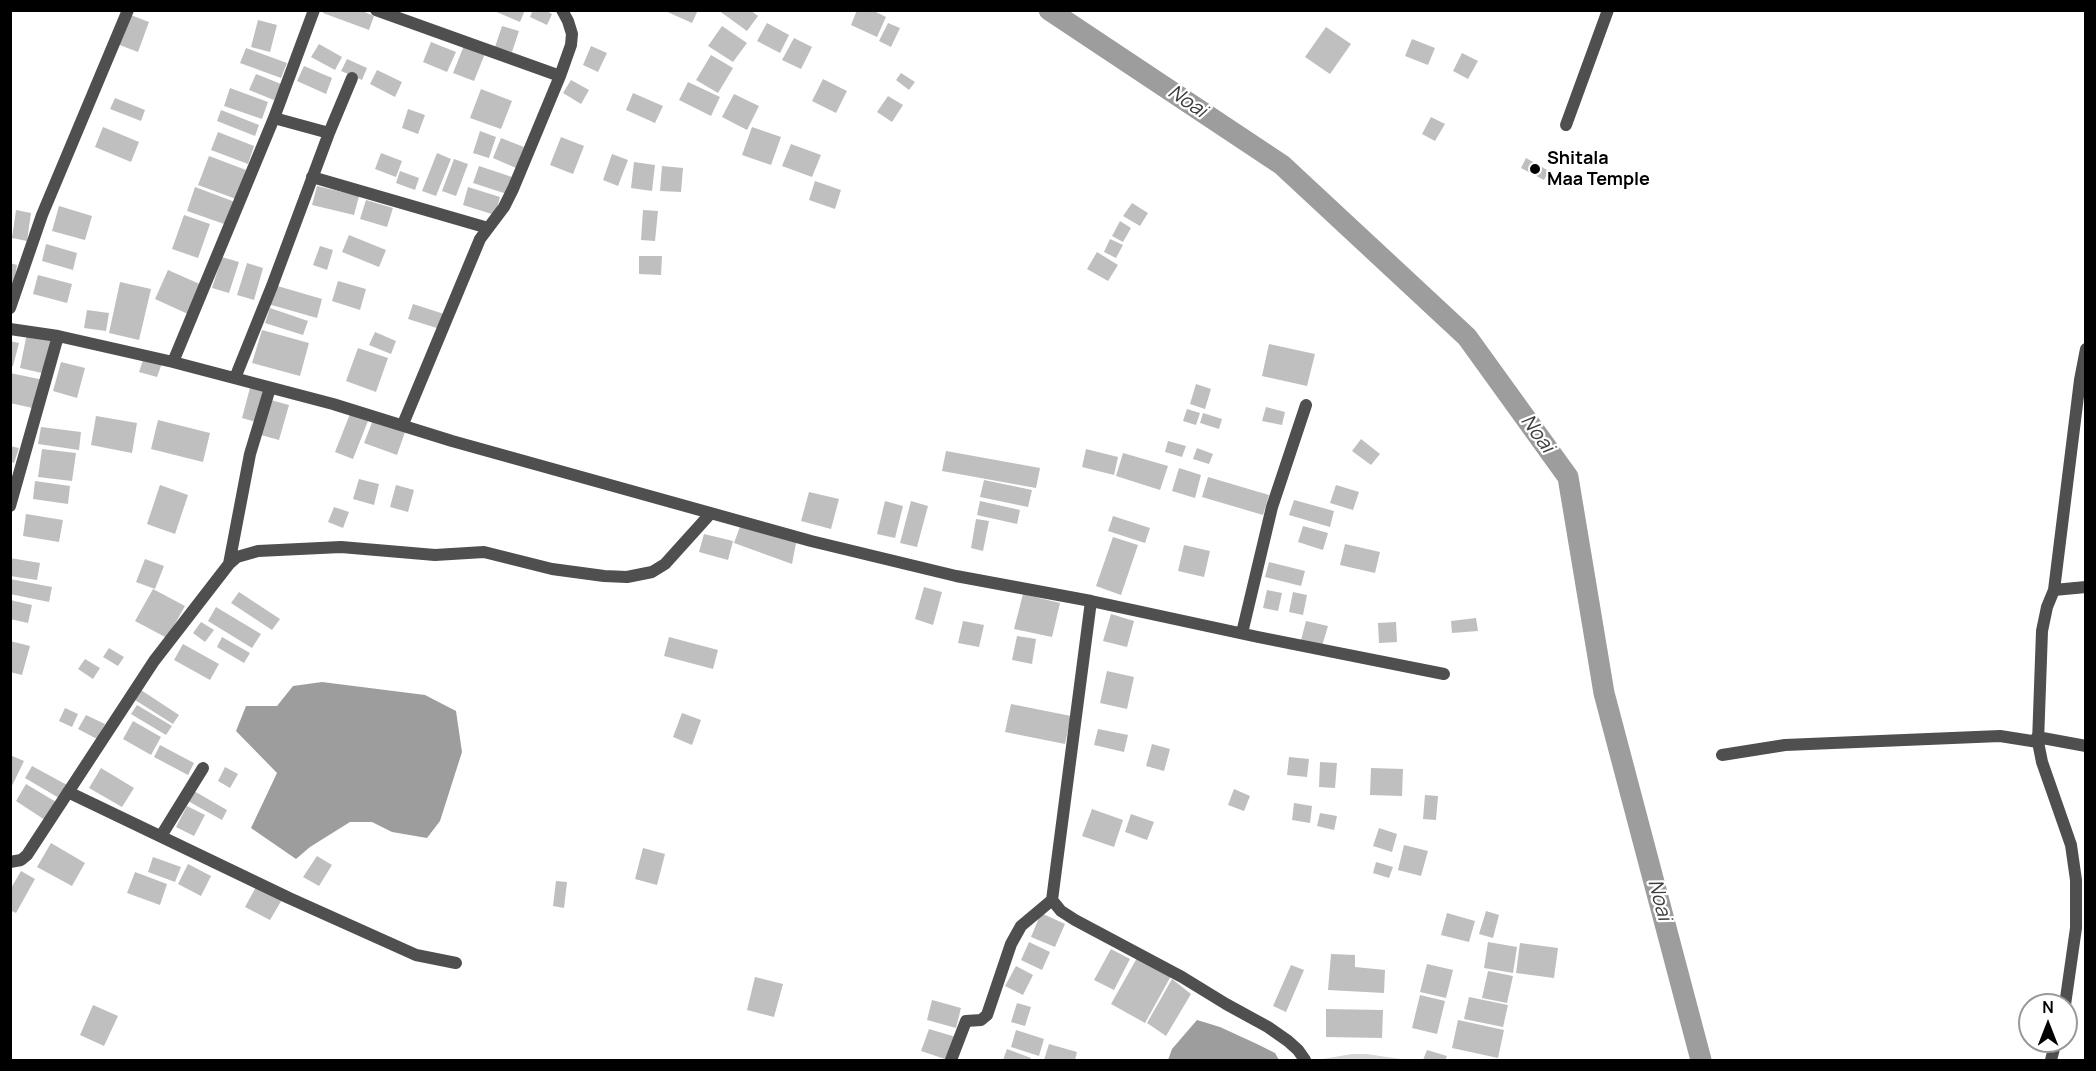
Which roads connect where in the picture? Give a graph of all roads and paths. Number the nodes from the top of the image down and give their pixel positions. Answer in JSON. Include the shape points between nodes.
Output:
{"nodes":[{"id":1,"x":128,"y":10,"type":"edge"},
{"id":2,"x":314,"y":10,"type":"edge"},
{"id":3,"x":376,"y":10,"type":"edge"},
{"id":4,"x":562,"y":10,"type":"edge"},
{"id":5,"x":1608,"y":10,"type":"edge"},
{"id":6,"x":560,"y":76,"type":"junction"},
{"id":7,"x":352,"y":78,"type":"dead end"},
{"id":8,"x":274,"y":118,"type":"junction"},
{"id":9,"x":1566,"y":125,"type":"dead end"},
{"id":10,"x":329,"y":133,"type":"junction"},
{"id":11,"x":312,"y":177,"type":"junction"},
{"id":12,"x":488,"y":228,"type":"junction"},
{"id":13,"x":10,"y":308,"type":"edge"},
{"id":14,"x":10,"y":329,"type":"edge"},
{"id":15,"x":58,"y":336,"type":"junction"},
{"id":16,"x":2085,"y":349,"type":"edge"},
{"id":17,"x":173,"y":362,"type":"junction"},
{"id":18,"x":235,"y":378,"type":"junction"},
{"id":19,"x":270,"y":388,"type":"junction"},
{"id":20,"x":1306,"y":405,"type":"dead end"},
{"id":21,"x":403,"y":424,"type":"junction"},
{"id":22,"x":10,"y":506,"type":"edge"},
{"id":23,"x":711,"y":513,"type":"junction"},
{"id":24,"x":229,"y":564,"type":"junction"},
{"id":25,"x":2085,"y":587,"type":"edge"},
{"id":26,"x":2054,"y":590,"type":"junction"},
{"id":27,"x":1091,"y":601,"type":"junction"},
{"id":28,"x":1242,"y":633,"type":"junction"},
{"id":29,"x":1444,"y":674,"type":"dead end"},
{"id":30,"x":2038,"y":739,"type":"junction"},
{"id":31,"x":2085,"y":746,"type":"edge"},
{"id":32,"x":1722,"y":755,"type":"dead end"},
{"id":33,"x":203,"y":768,"type":"dead end"},
{"id":34,"x":68,"y":792,"type":"junction"},
{"id":35,"x":161,"y":836,"type":"junction"},
{"id":36,"x":10,"y":862,"type":"edge"},
{"id":37,"x":1052,"y":900,"type":"junction"},
{"id":38,"x":456,"y":963,"type":"dead end"},
{"id":39,"x":2067,"y":993,"type":"edge"},
{"id":40,"x":951,"y":1060,"type":"edge"},
{"id":41,"x":1305,"y":1060,"type":"edge"}],
"edges":[{"from":1,"to":13,"type":"street","via":[[42,214]]},
{"from":2,"to":8,"type":"street"},
{"from":3,"to":6,"type":"street"},
{"from":4,"to":6,"type":"street","via":[[572,34]]},
{"from":5,"to":9,"type":"street"},
{"from":6,"to":12,"type":"street","via":[[513,189]]},
{"from":7,"to":10,"type":"street"},
{"from":8,"to":10,"type":"street"},
{"from":8,"to":17,"type":"street"},
{"from":10,"to":11,"type":"street"},
{"from":11,"to":12,"type":"street"},
{"from":11,"to":18,"type":"street"},
{"from":12,"to":21,"type":"street"},
{"from":14,"to":15,"type":"street"},
{"from":15,"to":17,"type":"street"},
{"from":15,"to":22,"type":"street"},
{"from":16,"to":26,"type":"street"},
{"from":17,"to":18,"type":"street"},
{"from":18,"to":19,"type":"street"},
{"from":19,"to":21,"type":"street"},
{"from":19,"to":24,"type":"street","via":[[250,454]]},
{"from":20,"to":28,"type":"street","via":[[1272,507]]},
{"from":21,"to":23,"type":"street"},
{"from":23,"to":24,"type":"street","via":[[665,564],[652,572],[627,577],[552,569],[484,552],[435,555],[341,547],[258,551],[245,553]]},
{"from":23,"to":27,"type":"street","via":[[956,576]]},
{"from":24,"to":34,"type":"street","via":[[154,661]]},
{"from":25,"to":26,"type":"street"},
{"from":26,"to":30,"type":"street","via":[[2042,631]]},
{"from":27,"to":28,"type":"street"},
{"from":27,"to":37,"type":"street"},
{"from":28,"to":29,"type":"street"},
{"from":30,"to":31,"type":"street"},
{"from":30,"to":32,"type":"street","via":[[2000,736],[1785,746]]},
{"from":30,"to":39,"type":"street","via":[[2042,762],[2071,845],[2076,880],[2076,928]]},
{"from":33,"to":35,"type":"street"},
{"from":34,"to":35,"type":"street"},
{"from":34,"to":36,"type":"street","via":[[27,855]]},
{"from":35,"to":38,"type":"street","via":[[416,955]]},
{"from":37,"to":40,"type":"street","via":[[1021,926],[987,1015],[981,1020],[966,1021]]},
{"from":37,"to":41,"type":"street","via":[[1075,920],[1268,1028],[1288,1041]]}]}
